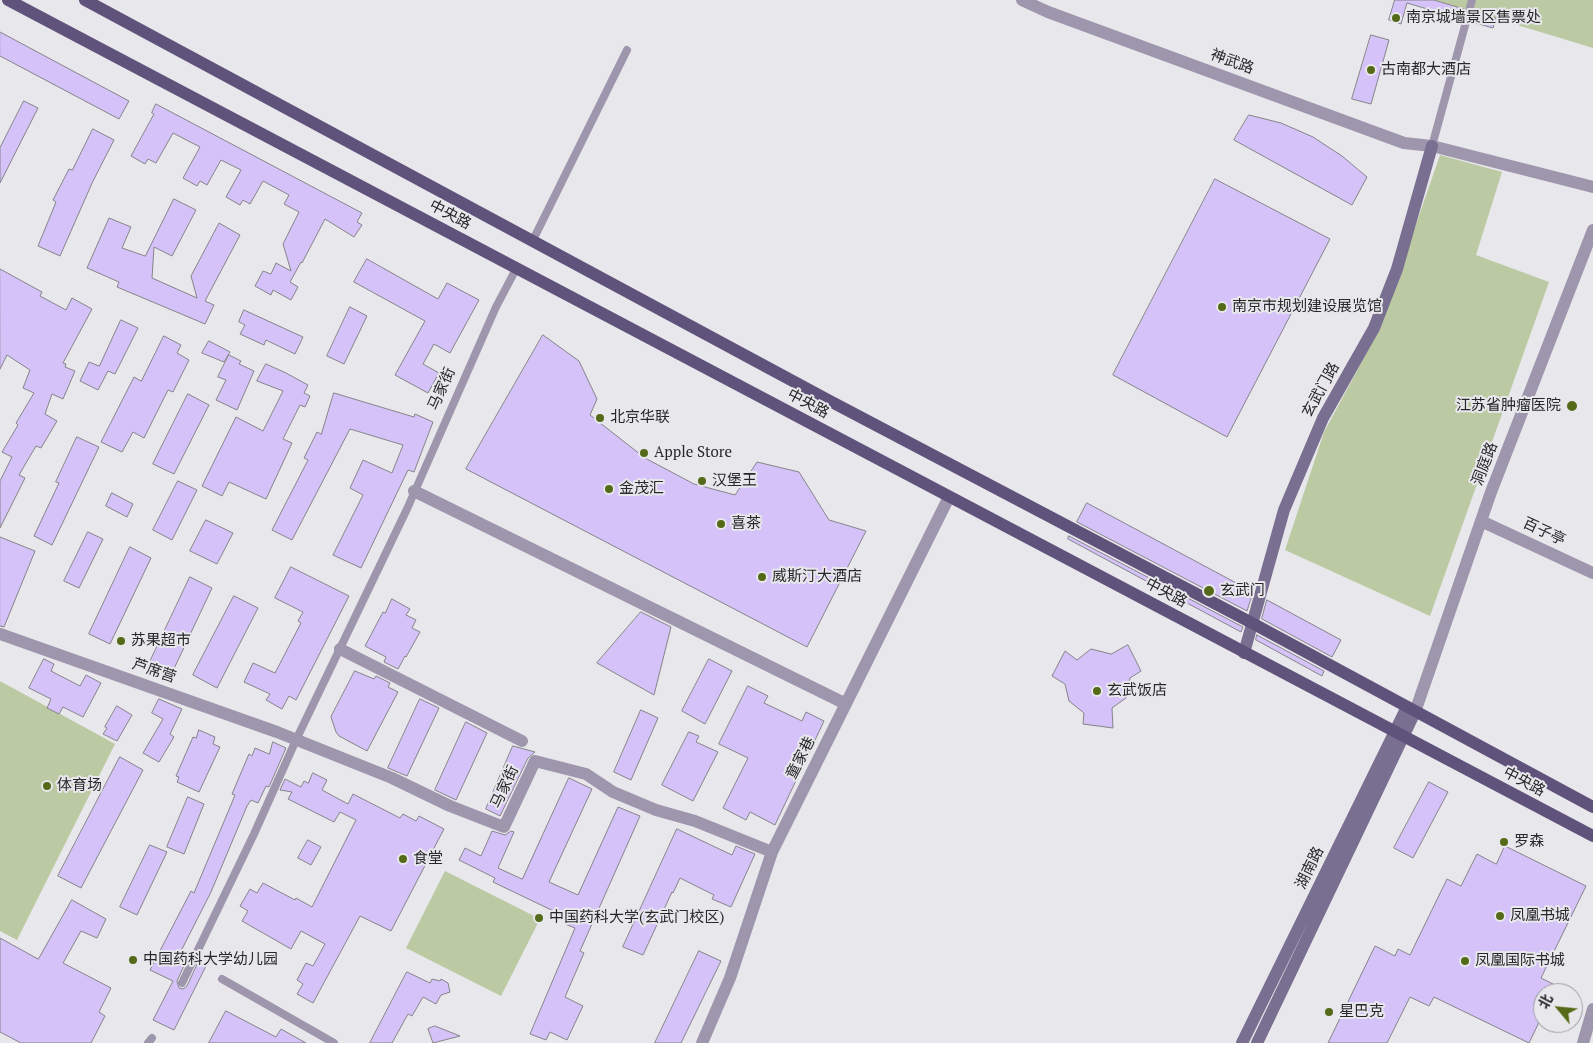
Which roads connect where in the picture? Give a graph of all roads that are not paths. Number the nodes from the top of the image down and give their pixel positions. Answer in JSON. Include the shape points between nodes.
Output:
{"nodes":[{"id":1,"x":8,"y":0,"type":"edge"},
{"id":2,"x":85,"y":0,"type":"edge"},
{"id":3,"x":1022,"y":0,"type":"edge"},
{"id":4,"x":1472,"y":0,"type":"edge"},
{"id":5,"x":627,"y":50,"type":"dead end"},
{"id":6,"x":1432,"y":146,"type":"junction"},
{"id":7,"x":1593,"y":187,"type":"edge"},
{"id":8,"x":1593,"y":230,"type":"edge"},
{"id":9,"x":533,"y":240,"type":"junction"},
{"id":10,"x":516,"y":268,"type":"junction"},
{"id":11,"x":414,"y":491,"type":"junction"},
{"id":12,"x":949,"y":497,"type":"junction"},
{"id":13,"x":1481,"y":521,"type":"junction"},
{"id":14,"x":1593,"y":573,"type":"edge"},
{"id":15,"x":1252,"y":623,"type":"junction"},
{"id":16,"x":0,"y":634,"type":"edge"},
{"id":17,"x":340,"y":648,"type":"junction"},
{"id":18,"x":1244,"y":653,"type":"junction"},
{"id":19,"x":846,"y":704,"type":"junction"},
{"id":20,"x":1411,"y":710,"type":"junction"},
{"id":21,"x":1399,"y":735,"type":"junction"},
{"id":22,"x":296,"y":740,"type":"junction"},
{"id":23,"x":522,"y":741,"type":"dead end"},
{"id":24,"x":1593,"y":807,"type":"edge"},
{"id":25,"x":1593,"y":836,"type":"edge"},
{"id":26,"x":772,"y":852,"type":"junction"},
{"id":27,"x":222,"y":979,"type":"dead end"},
{"id":28,"x":182,"y":983,"type":"dead end"},
{"id":29,"x":1593,"y":1009,"type":"edge"},
{"id":30,"x":334,"y":1043,"type":"edge"},
{"id":31,"x":702,"y":1043,"type":"edge"},
{"id":32,"x":1242,"y":1043,"type":"edge"},
{"id":33,"x":1257,"y":1043,"type":"edge"},
{"id":34,"x":1583,"y":1043,"type":"edge"}],
"edges":[{"from":1,"to":10,"type":"main road","name":"中央路"},
{"from":2,"to":9,"type":"main road","name":"中央路"},
{"from":3,"to":6,"type":"street","name":"神武路","via":[[1404,143]]},
{"from":4,"to":6,"type":"lane"},
{"from":5,"to":9,"type":"lane"},
{"from":6,"to":7,"type":"street","name":"神武路"},
{"from":6,"to":15,"type":"main road","name":"玄武门路","via":[[1397,269],[1374,328],[1323,418],[1284,510]]},
{"from":8,"to":13,"type":"street","name":"洞庭路"},
{"from":9,"to":15,"type":"main road","name":"中央路","via":[[828,400]]},
{"from":10,"to":11,"type":"lane","name":"马家街"},
{"from":10,"to":12,"type":"main road","name":"中央路"},
{"from":11,"to":17,"type":"lane","name":"马家街"},
{"from":11,"to":19,"type":"street"},
{"from":12,"to":18,"type":"main road","name":"中央路"},
{"from":12,"to":19,"type":"street","name":"童家巷"},
{"from":13,"to":14,"type":"street","name":"百子亭"},
{"from":13,"to":20,"type":"street","name":"洞庭路"},
{"from":15,"to":18,"type":"main road","name":"玄武门路"},
{"from":15,"to":20,"type":"main road","name":"中央路"},
{"from":16,"to":22,"type":"street","name":"芦席营"},
{"from":17,"to":22,"type":"lane","name":"马家街"},
{"from":17,"to":23,"type":"street"},
{"from":18,"to":21,"type":"main road","name":"中央路"},
{"from":19,"to":26,"type":"street","name":"童家巷"},
{"from":20,"to":21,"type":"main road","name":"湖南路"},
{"from":20,"to":24,"type":"main road","name":"中央路"},
{"from":21,"to":25,"type":"main road","name":"中央路"},
{"from":21,"to":32,"type":"main road","name":"湖南路"},
{"from":21,"to":33,"type":"main road","name":"湖南路"},
{"from":22,"to":26,"type":"street","name":"马家街","via":[[504,826],[535,761],[586,774],[613,792]]},
{"from":22,"to":28,"type":"lane","name":"马家街"},
{"from":26,"to":31,"type":"street","name":"童家巷","via":[[730,978]]},
{"from":27,"to":30,"type":"lane"},
{"from":29,"to":34,"type":"street"}]}
